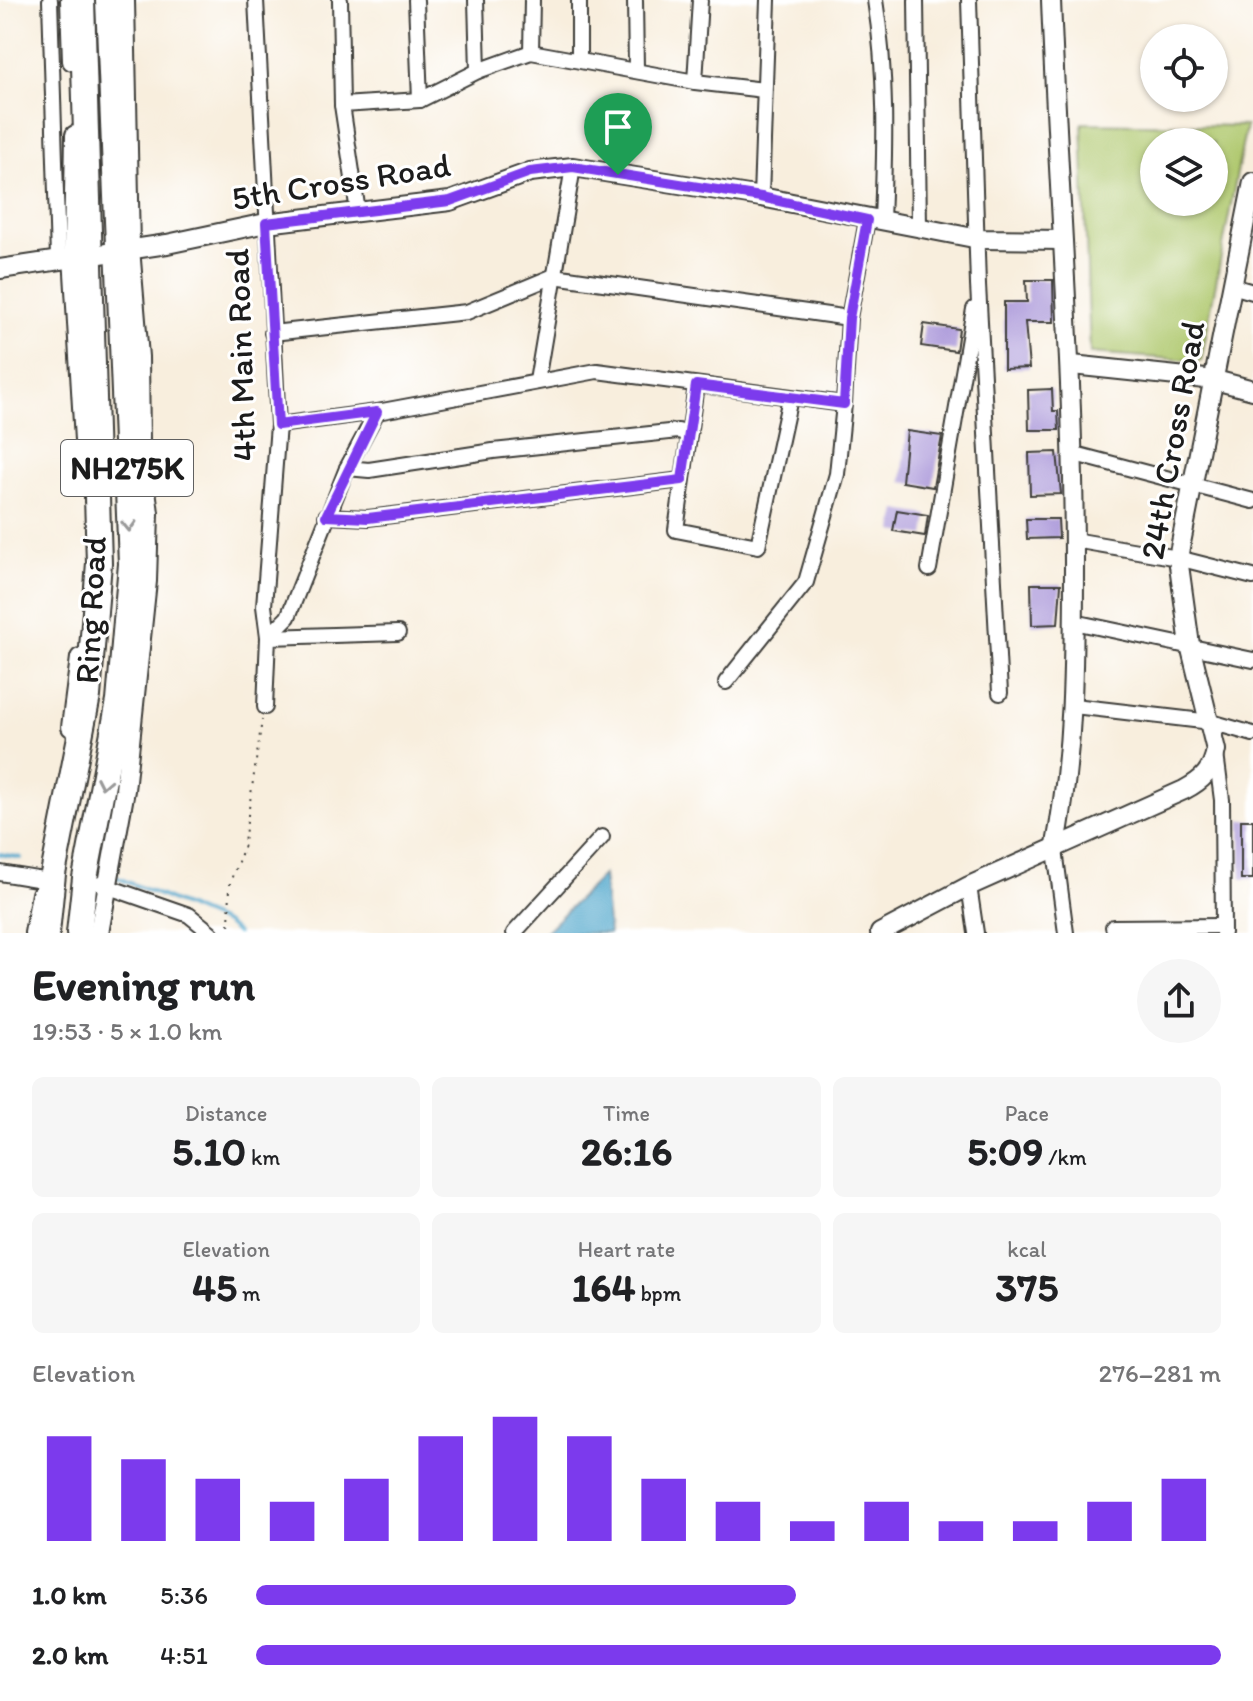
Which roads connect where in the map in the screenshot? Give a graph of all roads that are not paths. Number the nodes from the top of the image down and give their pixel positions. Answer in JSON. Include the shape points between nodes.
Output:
{"nodes":[{"id":1,"x":50,"y":0,"type":"edge"},
{"id":2,"x":108,"y":0,"type":"edge"},
{"id":3,"x":125,"y":0,"type":"edge"},
{"id":4,"x":256,"y":0,"type":"edge"},
{"id":5,"x":340,"y":0,"type":"edge"},
{"id":6,"x":416,"y":0,"type":"edge"},
{"id":7,"x":476,"y":0,"type":"edge"},
{"id":8,"x":532,"y":0,"type":"edge"},
{"id":9,"x":579,"y":0,"type":"edge"},
{"id":10,"x":635,"y":0,"type":"edge"},
{"id":11,"x":700,"y":0,"type":"edge"},
{"id":12,"x":768,"y":0,"type":"edge"},
{"id":13,"x":875,"y":0,"type":"edge"},
{"id":14,"x":916,"y":0,"type":"edge"},
{"id":15,"x":969,"y":0,"type":"edge"},
{"id":16,"x":1051,"y":0,"type":"edge"},
{"id":17,"x":70,"y":1,"type":"edge"},
{"id":18,"x":531,"y":52,"type":"junction"},
{"id":19,"x":579,"y":59,"type":"junction"},
{"id":20,"x":636,"y":69,"type":"junction"},
{"id":21,"x":478,"y":71,"type":"junction"},
{"id":22,"x":695,"y":82,"type":"junction"},
{"id":23,"x":764,"y":90,"type":"junction"},
{"id":24,"x":420,"y":100,"type":"junction"},
{"id":25,"x":342,"y":105,"type":"junction"},
{"id":26,"x":573,"y":167,"type":"junction"},
{"id":27,"x":1253,"y":182,"type":"edge"},
{"id":28,"x":761,"y":197,"type":"junction"},
{"id":29,"x":358,"y":212,"type":"junction"},
{"id":30,"x":1249,"y":219,"type":"edge"},
{"id":31,"x":874,"y":220,"type":"junction"},
{"id":32,"x":266,"y":223,"type":"junction"},
{"id":33,"x":919,"y":227,"type":"junction"},
{"id":34,"x":979,"y":239,"type":"junction"},
{"id":35,"x":1061,"y":240,"type":"junction"},
{"id":36,"x":124,"y":249,"type":"junction"},
{"id":37,"x":73,"y":256,"type":"junction"},
{"id":38,"x":0,"y":257,"type":"edge"},
{"id":39,"x":28,"y":263,"type":"junction"},
{"id":40,"x":0,"y":269,"type":"edge"},
{"id":41,"x":554,"y":276,"type":"junction"},
{"id":42,"x":978,"y":285,"type":"junction"},
{"id":43,"x":1232,"y":286,"type":"junction"},
{"id":44,"x":1253,"y":292,"type":"edge"},
{"id":45,"x":849,"y":318,"type":"junction"},
{"id":46,"x":272,"y":333,"type":"junction"},
{"id":47,"x":1072,"y":365,"type":"junction"},
{"id":48,"x":1215,"y":380,"type":"junction"},
{"id":49,"x":537,"y":381,"type":"junction"},
{"id":50,"x":696,"y":385,"type":"junction"},
{"id":51,"x":1253,"y":390,"type":"edge"},
{"id":52,"x":790,"y":398,"type":"junction"},
{"id":53,"x":844,"y":404,"type":"junction"},
{"id":54,"x":377,"y":412,"type":"junction"},
{"id":55,"x":278,"y":425,"type":"junction"},
{"id":56,"x":689,"y":434,"type":"junction"},
{"id":57,"x":1075,"y":454,"type":"junction"},
{"id":58,"x":347,"y":468,"type":"junction"},
{"id":59,"x":682,"y":480,"type":"junction"},
{"id":60,"x":1190,"y":486,"type":"junction"},
{"id":61,"x":1253,"y":501,"type":"edge"},
{"id":62,"x":326,"y":516,"type":"junction"},
{"id":63,"x":1074,"y":540,"type":"junction"},
{"id":64,"x":1178,"y":558,"type":"junction"},
{"id":65,"x":929,"y":569,"type":"dead end"},
{"id":66,"x":1253,"y":577,"type":"edge"},
{"id":67,"x":1074,"y":622,"type":"junction"},
{"id":68,"x":398,"y":633,"type":"dead end"},
{"id":69,"x":268,"y":637,"type":"junction"},
{"id":70,"x":1190,"y":645,"type":"junction"},
{"id":71,"x":1253,"y":660,"type":"edge"},
{"id":72,"x":726,"y":682,"type":"dead end"},
{"id":73,"x":1000,"y":693,"type":"dead end"},
{"id":74,"x":1074,"y":706,"type":"junction"},
{"id":75,"x":265,"y":707,"type":"road end"},
{"id":76,"x":1211,"y":722,"type":"junction"},
{"id":77,"x":1253,"y":734,"type":"edge"},
{"id":78,"x":1216,"y":750,"type":"junction"},
{"id":79,"x":56,"y":836,"type":"junction"},
{"id":80,"x":602,"y":837,"type":"dead end"},
{"id":81,"x":1055,"y":850,"type":"junction"},
{"id":82,"x":0,"y":873,"type":"edge"},
{"id":83,"x":43,"y":880,"type":"junction"},
{"id":84,"x":95,"y":882,"type":"junction"},
{"id":85,"x":969,"y":886,"type":"junction"},
{"id":86,"x":1113,"y":927,"type":"dead end"},
{"id":87,"x":898,"y":928,"type":"edge"},
{"id":88,"x":1222,"y":930,"type":"edge"},
{"id":89,"x":34,"y":933,"type":"edge"},
{"id":90,"x":47,"y":933,"type":"edge"},
{"id":91,"x":79,"y":933,"type":"edge"},
{"id":92,"x":99,"y":933,"type":"edge"},
{"id":93,"x":211,"y":933,"type":"edge"},
{"id":94,"x":514,"y":933,"type":"edge"},
{"id":95,"x":880,"y":933,"type":"edge"},
{"id":96,"x":976,"y":933,"type":"edge"},
{"id":97,"x":1066,"y":933,"type":"edge"}],
"edges":[{"from":1,"to":37,"type":"street"},
{"from":2,"to":36,"type":"highway","name":"Ring Road","number":"NH275K"},
{"from":3,"to":36,"type":"street"},
{"from":4,"to":32,"type":"street","name":"4th Main Road"},
{"from":5,"to":25,"type":"street"},
{"from":6,"to":24,"type":"street"},
{"from":7,"to":21,"type":"street"},
{"from":8,"to":18,"type":"street"},
{"from":9,"to":19,"type":"street"},
{"from":10,"to":20,"type":"street"},
{"from":11,"to":22,"type":"street"},
{"from":12,"to":23,"type":"street"},
{"from":13,"to":31,"type":"street","via":[[885,140]]},
{"from":14,"to":33,"type":"street"},
{"from":15,"to":34,"type":"street"},
{"from":16,"to":35,"type":"street"},
{"from":17,"to":37,"type":"highway","name":"Ring Road","number":"NH275K"},
{"from":18,"to":19,"type":"street"},
{"from":18,"to":21,"type":"street"},
{"from":19,"to":20,"type":"street"},
{"from":20,"to":22,"type":"street"},
{"from":21,"to":24,"type":"street"},
{"from":22,"to":23,"type":"street"},
{"from":23,"to":28,"type":"street"},
{"from":24,"to":25,"type":"street"},
{"from":25,"to":29,"type":"street"},
{"from":26,"to":28,"type":"street","name":"5th Cross Road"},
{"from":26,"to":29,"type":"street","name":"5th Cross Road","via":[[530,172],[450,201]]},
{"from":26,"to":41,"type":"street"},
{"from":27,"to":30,"type":"street","name":"24th Cross Road"},
{"from":28,"to":31,"type":"street","name":"5th Cross Road"},
{"from":29,"to":32,"type":"street","name":"5th Cross Road"},
{"from":30,"to":43,"type":"street","name":"24th Cross Road"},
{"from":31,"to":33,"type":"street","name":"5th Cross Road"},
{"from":31,"to":45,"type":"street"},
{"from":32,"to":36,"type":"street","name":"5th Cross Road"},
{"from":32,"to":46,"type":"street","name":"4th Main Road"},
{"from":33,"to":34,"type":"street","name":"5th Cross Road"},
{"from":34,"to":35,"type":"street","name":"5th Cross Road"},
{"from":34,"to":42,"type":"street"},
{"from":35,"to":47,"type":"street"},
{"from":36,"to":37,"type":"street","name":"5th Cross Road"},
{"from":36,"to":84,"type":"highway","name":"Ring Road","number":"NH275K","via":[[131,564]]},
{"from":37,"to":39,"type":"street","name":"5th Cross Road"},
{"from":37,"to":79,"type":"highway","name":"Ring Road","number":"NH275K","via":[[99,563],[88,696]]},
{"from":38,"to":39,"type":"street"},
{"from":39,"to":40,"type":"street","name":"5th Cross Road"},
{"from":41,"to":45,"type":"street"},
{"from":41,"to":46,"type":"street","via":[[467,312]]},
{"from":41,"to":49,"type":"street"},
{"from":42,"to":65,"type":"street"},
{"from":42,"to":73,"type":"street"},
{"from":43,"to":44,"type":"street"},
{"from":43,"to":48,"type":"street","name":"24th Cross Road"},
{"from":45,"to":53,"type":"street"},
{"from":46,"to":55,"type":"street","name":"4th Main Road"},
{"from":47,"to":48,"type":"street"},
{"from":47,"to":57,"type":"street"},
{"from":48,"to":51,"type":"street"},
{"from":48,"to":60,"type":"street","name":"24th Cross Road"},
{"from":49,"to":50,"type":"street","via":[[597,371]]},
{"from":49,"to":54,"type":"street"},
{"from":50,"to":52,"type":"street"},
{"from":50,"to":56,"type":"street"},
{"from":52,"to":53,"type":"street"},
{"from":52,"to":59,"type":"street","via":[[758,546],[676,530]]},
{"from":53,"to":72,"type":"street","via":[[837,474],[806,582]]},
{"from":54,"to":55,"type":"street"},
{"from":54,"to":58,"type":"street"},
{"from":55,"to":69,"type":"street","name":"4th Main Road","via":[[264,606]]},
{"from":56,"to":58,"type":"street","via":[[493,451],[369,470]]},
{"from":56,"to":59,"type":"street"},
{"from":57,"to":60,"type":"street"},
{"from":57,"to":63,"type":"street"},
{"from":58,"to":62,"type":"street"},
{"from":59,"to":62,"type":"street","via":[[368,518]]},
{"from":60,"to":61,"type":"street"},
{"from":60,"to":64,"type":"street","name":"24th Cross Road"},
{"from":62,"to":69,"type":"street","via":[[288,617]]},
{"from":63,"to":64,"type":"street"},
{"from":63,"to":67,"type":"street"},
{"from":64,"to":66,"type":"street"},
{"from":64,"to":70,"type":"street","name":"24th Cross Road"},
{"from":67,"to":70,"type":"street"},
{"from":67,"to":74,"type":"street"},
{"from":68,"to":69,"type":"street"},
{"from":69,"to":75,"type":"street","name":"4th Main Road"},
{"from":70,"to":71,"type":"street"},
{"from":70,"to":76,"type":"street","name":"24th Cross Road"},
{"from":74,"to":76,"type":"street"},
{"from":74,"to":81,"type":"street"},
{"from":76,"to":77,"type":"street"},
{"from":76,"to":78,"type":"street","name":"24th Cross Road"},
{"from":78,"to":81,"type":"street","via":[[1208,773],[1197,783]]},
{"from":78,"to":88,"type":"street","via":[[1223,815]]},
{"from":79,"to":83,"type":"street"},
{"from":79,"to":90,"type":"highway","name":"Ring Road","number":"NH275K"},
{"from":80,"to":94,"type":"street"},
{"from":81,"to":85,"type":"street"},
{"from":81,"to":97,"type":"street"},
{"from":82,"to":83,"type":"street"},
{"from":83,"to":89,"type":"street"},
{"from":84,"to":91,"type":"highway","name":"Ring Road","number":"NH275K"},
{"from":84,"to":92,"type":"street"},
{"from":84,"to":93,"type":"street","via":[[189,915]]},
{"from":85,"to":87,"type":"street"},
{"from":85,"to":96,"type":"street"},
{"from":86,"to":88,"type":"street"},
{"from":87,"to":95,"type":"street"}]}
